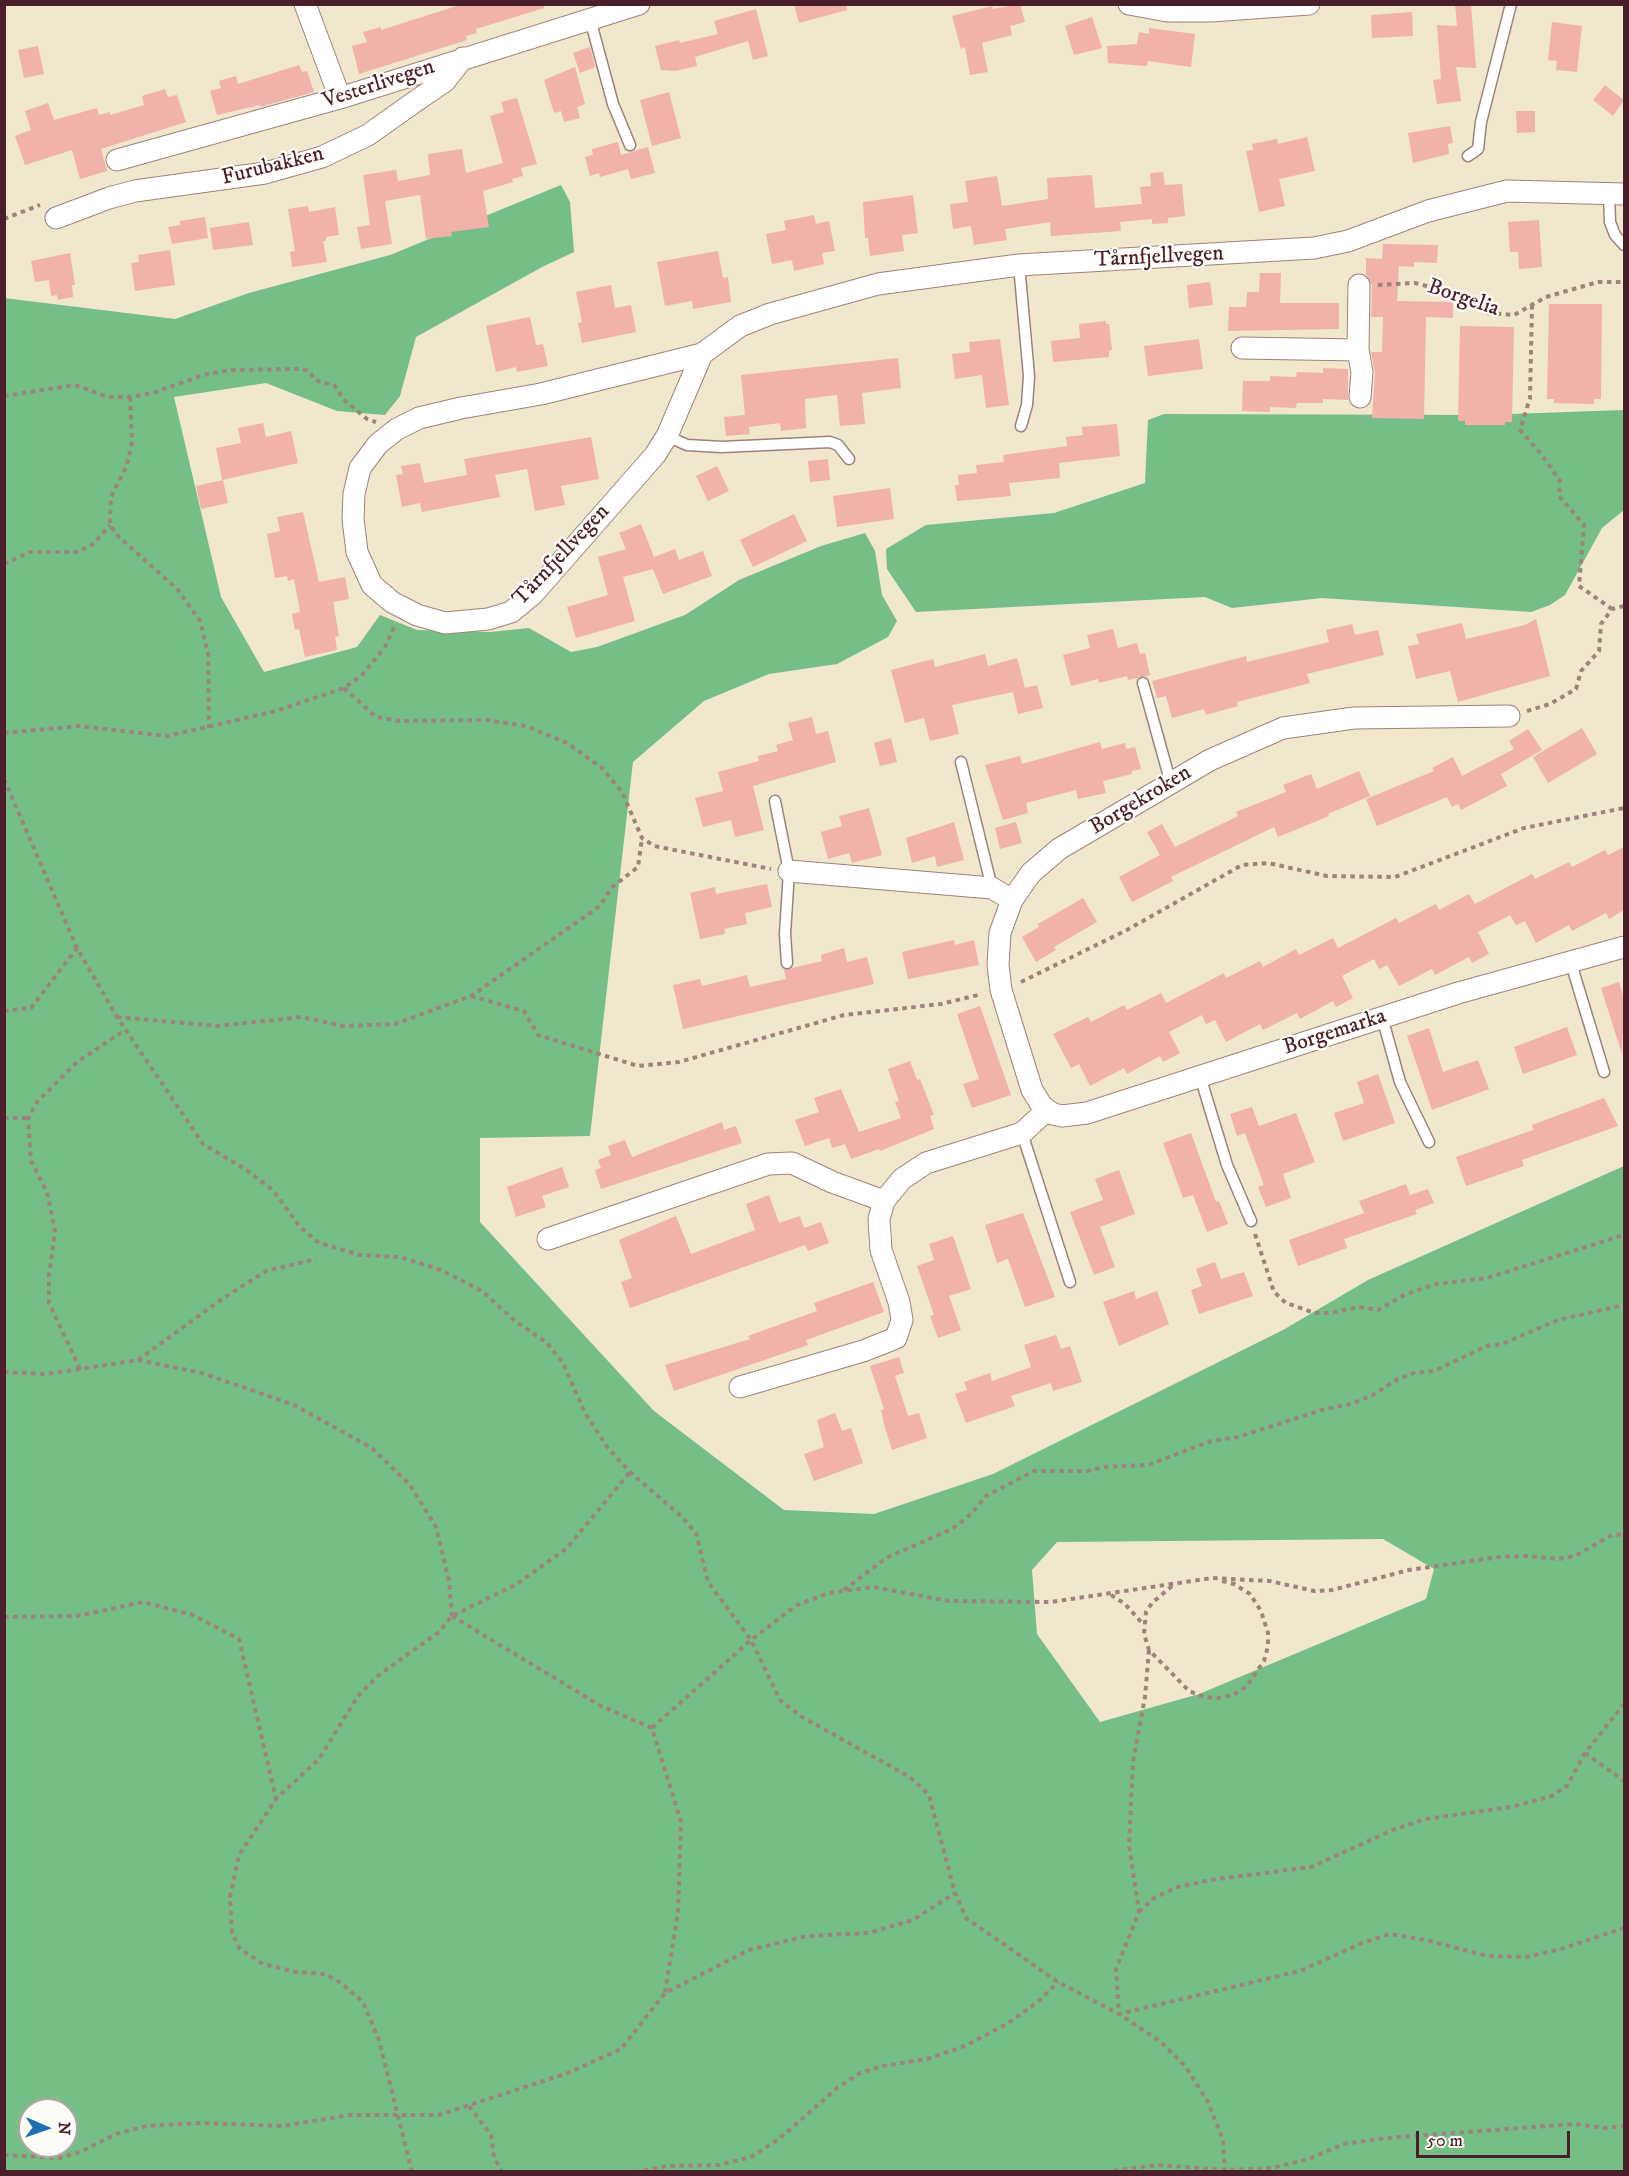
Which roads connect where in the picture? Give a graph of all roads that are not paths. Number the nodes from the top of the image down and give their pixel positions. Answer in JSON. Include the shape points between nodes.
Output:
{"nodes":[{"id":1,"x":306,"y":4,"type":"edge"},
{"id":2,"x":639,"y":4,"type":"edge"},
{"id":3,"x":1129,"y":4,"type":"edge"},
{"id":4,"x":1309,"y":4,"type":"edge"},
{"id":5,"x":1511,"y":4,"type":"edge"},
{"id":6,"x":590,"y":20,"type":"junction"},
{"id":7,"x":463,"y":58,"type":"junction"},
{"id":8,"x":340,"y":98,"type":"junction"},
{"id":9,"x":630,"y":145,"type":"dead end"},
{"id":10,"x":1468,"y":156,"type":"dead end"},
{"id":11,"x":117,"y":160,"type":"dead end"},
{"id":12,"x":1617,"y":194,"type":"edge"},
{"id":13,"x":56,"y":218,"type":"dead end"},
{"id":14,"x":1624,"y":245,"type":"edge"},
{"id":15,"x":1019,"y":265,"type":"junction"},
{"id":16,"x":1359,"y":285,"type":"road end"},
{"id":17,"x":1242,"y":348,"type":"dead end"},
{"id":18,"x":1358,"y":350,"type":"junction"},
{"id":19,"x":702,"y":354,"type":"junction"},
{"id":20,"x":1360,"y":397,"type":"dead end"},
{"id":21,"x":1021,"y":426,"type":"dead end"},
{"id":22,"x":667,"y":435,"type":"junction"},
{"id":23,"x":849,"y":459,"type":"dead end"},
{"id":24,"x":1143,"y":683,"type":"dead end"},
{"id":25,"x":1509,"y":716,"type":"road end"},
{"id":26,"x":961,"y":762,"type":"dead end"},
{"id":27,"x":1171,"y":784,"type":"junction"},
{"id":28,"x":775,"y":801,"type":"dead end"},
{"id":29,"x":789,"y":871,"type":"junction"},
{"id":30,"x":992,"y":888,"type":"junction"},
{"id":31,"x":1012,"y":900,"type":"junction"},
{"id":32,"x":1624,"y":947,"type":"edge"},
{"id":33,"x":1569,"y":960,"type":"junction"},
{"id":34,"x":787,"y":963,"type":"dead end"},
{"id":35,"x":1382,"y":1017,"type":"junction"},
{"id":36,"x":1604,"y":1072,"type":"dead end"},
{"id":37,"x":1200,"y":1076,"type":"junction"},
{"id":38,"x":1046,"y":1111,"type":"junction"},
{"id":39,"x":1022,"y":1133,"type":"junction"},
{"id":40,"x":1428,"y":1142,"type":"dead end"},
{"id":41,"x":884,"y":1201,"type":"junction"},
{"id":42,"x":1251,"y":1221,"type":"road end"},
{"id":43,"x":548,"y":1239,"type":"dead end"},
{"id":44,"x":1070,"y":1282,"type":"dead end"},
{"id":45,"x":740,"y":1387,"type":"dead end"}],
"edges":[{"from":1,"to":8,"type":"street"},
{"from":2,"to":6,"type":"street","name":"Vesterlivegen"},
{"from":3,"to":4,"type":"street","via":[[1200,11]]},
{"from":5,"to":10,"type":"lane","via":[[1481,122],[1478,149]]},
{"from":6,"to":7,"type":"street","name":"Vesterlivegen"},
{"from":6,"to":9,"type":"lane","via":[[613,104]]},
{"from":7,"to":8,"type":"street","name":"Vesterlivegen"},
{"from":7,"to":13,"type":"street","name":"Furubakken","via":[[445,81],[345,148],[265,173],[135,191]]},
{"from":8,"to":11,"type":"street","name":"Vesterlivegen"},
{"from":12,"to":14,"type":"lane","via":[[1610,222]]},
{"from":12,"to":15,"type":"street","name":"Tårnfjellvegen","via":[[1507,191],[1428,211],[1348,241],[1314,248]]},
{"from":15,"to":19,"type":"street","name":"Tårnfjellvegen","via":[[878,284],[817,300],[740,326]]},
{"from":15,"to":21,"type":"lane","via":[[1029,376]]},
{"from":16,"to":18,"type":"street"},
{"from":17,"to":18,"type":"street"},
{"from":18,"to":20,"type":"street","via":[[1362,372]]},
{"from":19,"to":22,"type":"street","name":"Tårnfjellvegen"},
{"from":19,"to":22,"type":"street","name":"Tårnfjellvegen","via":[[541,394],[419,418],[397,429],[378,444],[360,468],[353,519],[357,552],[372,585],[417,615],[445,623],[488,619],[511,612],[541,586],[655,455]]},
{"from":22,"to":23,"type":"lane","via":[[687,445],[722,447],[830,442],[838,445]]},
{"from":24,"to":27,"type":"lane"},
{"from":25,"to":27,"type":"street","name":"Borgekroken","via":[[1354,718],[1283,728],[1210,760]]},
{"from":26,"to":30,"type":"lane"},
{"from":27,"to":31,"type":"street","name":"Borgekroken","via":[[1059,849],[1031,873]]},
{"from":28,"to":29,"type":"lane"},
{"from":29,"to":30,"type":"street"},
{"from":29,"to":34,"type":"lane"},
{"from":30,"to":31,"type":"street"},
{"from":31,"to":38,"type":"street","name":"Borgekroken","via":[[1000,933],[1001,990],[1032,1090]]},
{"from":32,"to":33,"type":"street","name":"Borgemarka"},
{"from":33,"to":35,"type":"street","name":"Borgemarka"},
{"from":33,"to":36,"type":"lane"},
{"from":35,"to":37,"type":"street","name":"Borgemarka"},
{"from":35,"to":40,"type":"lane","via":[[1400,1082]]},
{"from":37,"to":38,"type":"street","name":"Borgemarka","via":[[1087,1113],[1062,1116]]},
{"from":37,"to":42,"type":"lane","via":[[1224,1156]]},
{"from":38,"to":39,"type":"street"},
{"from":39,"to":41,"type":"street","via":[[926,1163],[902,1179]]},
{"from":39,"to":44,"type":"lane"},
{"from":41,"to":43,"type":"street","via":[[792,1163],[768,1164]]},
{"from":41,"to":45,"type":"street","via":[[879,1219],[881,1250],[902,1320],[896,1338]]}]}
